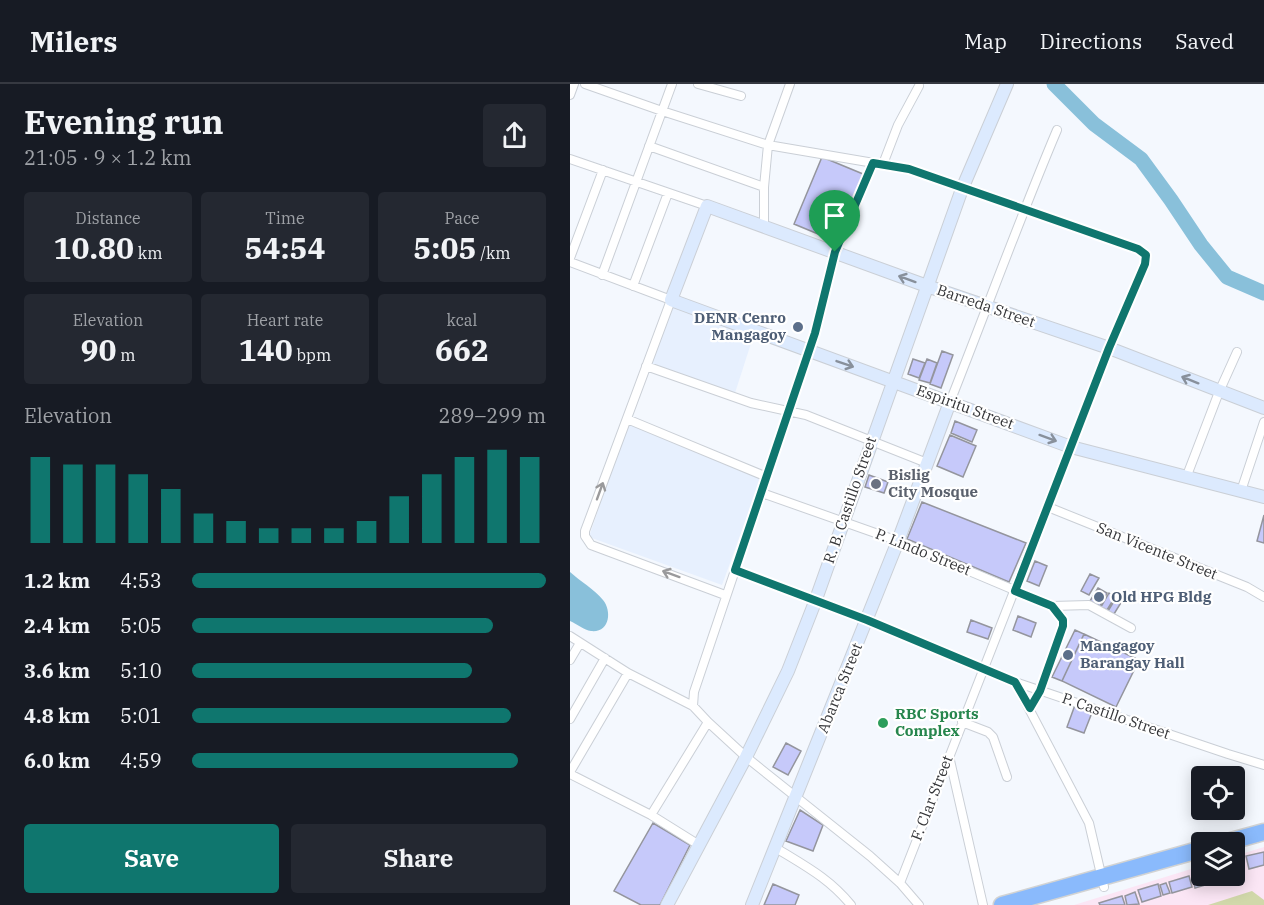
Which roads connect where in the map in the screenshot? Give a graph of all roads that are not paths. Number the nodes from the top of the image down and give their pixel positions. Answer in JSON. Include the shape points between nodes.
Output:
{"nodes":[{"id":1,"x":574,"y":84,"type":"edge"},
{"id":2,"x":585,"y":84,"type":"edge"},
{"id":3,"x":672,"y":84,"type":"edge"},
{"id":4,"x":698,"y":84,"type":"edge"},
{"id":5,"x":790,"y":84,"type":"edge"},
{"id":6,"x":1007,"y":84,"type":"edge"},
{"id":7,"x":919,"y":86,"type":"dead end"},
{"id":8,"x":570,"y":95,"type":"edge"},
{"id":9,"x":741,"y":96,"type":"dead end"},
{"id":10,"x":662,"y":111,"type":"junction"},
{"id":11,"x":1057,"y":130,"type":"dead end"},
{"id":12,"x":768,"y":145,"type":"junction"},
{"id":13,"x":649,"y":146,"type":"junction"},
{"id":14,"x":570,"y":160,"type":"edge"},
{"id":15,"x":873,"y":163,"type":"junction"},
{"id":16,"x":883,"y":164,"type":"junction"},
{"id":17,"x":603,"y":170,"type":"junction"},
{"id":18,"x":636,"y":181,"type":"junction"},
{"id":19,"x":764,"y":186,"type":"junction"},
{"id":20,"x":962,"y":189,"type":"junction"},
{"id":21,"x":668,"y":193,"type":"junction"},
{"id":22,"x":707,"y":206,"type":"junction"},
{"id":23,"x":1023,"y":210,"type":"junction"},
{"id":24,"x":764,"y":227,"type":"junction"},
{"id":25,"x":835,"y":252,"type":"junction"},
{"id":26,"x":570,"y":260,"type":"edge"},
{"id":27,"x":602,"y":275,"type":"junction"},
{"id":28,"x":633,"y":286,"type":"junction"},
{"id":29,"x":927,"y":286,"type":"junction"},
{"id":30,"x":672,"y":300,"type":"junction"},
{"id":31,"x":988,"y":307,"type":"junction"},
{"id":32,"x":1109,"y":348,"type":"junction"},
{"id":33,"x":809,"y":352,"type":"junction"},
{"id":34,"x":1237,"y":352,"type":"dead end"},
{"id":35,"x":646,"y":366,"type":"junction"},
{"id":36,"x":893,"y":381,"type":"junction"},
{"id":37,"x":1219,"y":392,"type":"junction"},
{"id":38,"x":950,"y":402,"type":"junction"},
{"id":39,"x":1264,"y":408,"type":"edge"},
{"id":40,"x":788,"y":411,"type":"junction"},
{"id":41,"x":627,"y":419,"type":"junction"},
{"id":42,"x":1264,"y":422,"type":"edge"},
{"id":43,"x":872,"y":439,"type":"junction"},
{"id":44,"x":1071,"y":447,"type":"junction"},
{"id":45,"x":927,"y":463,"type":"junction"},
{"id":46,"x":767,"y":477,"type":"junction"},
{"id":47,"x":1186,"y":478,"type":"junction"},
{"id":48,"x":1241,"y":491,"type":"junction"},
{"id":49,"x":762,"y":493,"type":"junction"},
{"id":50,"x":1264,"y":497,"type":"edge"},
{"id":51,"x":1048,"y":507,"type":"junction"},
{"id":52,"x":843,"y":520,"type":"junction"},
{"id":53,"x":898,"y":541,"type":"junction"},
{"id":54,"x":735,"y":570,"type":"junction"},
{"id":55,"x":1015,"y":591,"type":"junction"},
{"id":56,"x":726,"y":595,"type":"junction"},
{"id":57,"x":1264,"y":597,"type":"edge"},
{"id":58,"x":815,"y":602,"type":"junction"},
{"id":59,"x":1052,"y":606,"type":"junction"},
{"id":60,"x":867,"y":620,"type":"junction"},
{"id":61,"x":1131,"y":628,"type":"dead end"},
{"id":62,"x":570,"y":636,"type":"edge"},
{"id":63,"x":580,"y":643,"type":"junction"},
{"id":64,"x":604,"y":658,"type":"junction"},
{"id":65,"x":570,"y":660,"type":"edge"},
{"id":66,"x":983,"y":670,"type":"junction"},
{"id":67,"x":628,"y":673,"type":"junction"},
{"id":68,"x":1015,"y":682,"type":"junction"},
{"id":69,"x":1040,"y":691,"type":"junction"},
{"id":70,"x":693,"y":706,"type":"junction"},
{"id":71,"x":1030,"y":708,"type":"junction"},
{"id":72,"x":570,"y":718,"type":"edge"},
{"id":73,"x":708,"y":722,"type":"junction"},
{"id":74,"x":962,"y":722,"type":"junction"},
{"id":75,"x":949,"y":754,"type":"junction"},
{"id":76,"x":746,"y":757,"type":"junction"},
{"id":77,"x":1264,"y":765,"type":"edge"},
{"id":78,"x":570,"y":773,"type":"edge"},
{"id":79,"x":1007,"y":777,"type":"dead end"},
{"id":80,"x":796,"y":797,"type":"junction"},
{"id":81,"x":651,"y":815,"type":"junction"},
{"id":82,"x":1264,"y":832,"type":"edge"},
{"id":83,"x":1245,"y":837,"type":"edge"},
{"id":84,"x":1264,"y":842,"type":"edge"},
{"id":85,"x":699,"y":844,"type":"junction"},
{"id":86,"x":1245,"y":847,"type":"edge"},
{"id":87,"x":776,"y":848,"type":"junction"},
{"id":88,"x":1191,"y":853,"type":"edge"},
{"id":89,"x":1191,"y":862,"type":"edge"},
{"id":90,"x":900,"y":883,"type":"junction"},
{"id":91,"x":1103,"y":883,"type":"junction"},
{"id":92,"x":667,"y":905,"type":"edge"},
{"id":93,"x":752,"y":905,"type":"edge"},
{"id":94,"x":851,"y":905,"type":"edge"},
{"id":95,"x":919,"y":905,"type":"edge"},
{"id":96,"x":983,"y":905,"type":"edge"},
{"id":97,"x":1002,"y":905,"type":"edge"},
{"id":98,"x":1042,"y":905,"type":"edge"}],
"edges":[{"from":1,"to":8,"type":"street"},
{"from":2,"to":10,"type":"street"},
{"from":3,"to":10,"type":"street"},
{"from":4,"to":9,"type":"street"},
{"from":5,"to":12,"type":"street"},
{"from":6,"to":20,"type":"street","name":"R. B. Castillo Street"},
{"from":7,"to":16,"type":"street","via":[[898,124]]},
{"from":10,"to":12,"type":"street"},
{"from":10,"to":13,"type":"street"},
{"from":11,"to":23,"type":"street"},
{"from":12,"to":15,"type":"street"},
{"from":12,"to":19,"type":"street"},
{"from":13,"to":18,"type":"street"},
{"from":13,"to":19,"type":"street"},
{"from":14,"to":17,"type":"street"},
{"from":15,"to":16,"type":"street"},
{"from":15,"to":25,"type":"street"},
{"from":16,"to":20,"type":"street","via":[[909,169]]},
{"from":17,"to":18,"type":"street"},
{"from":17,"to":26,"type":"street"},
{"from":18,"to":21,"type":"street"},
{"from":18,"to":27,"type":"street"},
{"from":19,"to":24,"type":"street"},
{"from":20,"to":23,"type":"street"},
{"from":20,"to":29,"type":"street","name":"R. B. Castillo Street"},
{"from":21,"to":22,"type":"street"},
{"from":21,"to":28,"type":"street"},
{"from":22,"to":24,"type":"street","name":"Barreda Street"},
{"from":22,"to":30,"type":"street"},
{"from":23,"to":31,"type":"street"},
{"from":23,"to":32,"type":"street","name":"F. Clar Street","via":[[1146,255]]},
{"from":24,"to":25,"type":"street","name":"Barreda Street"},
{"from":29,"to":25,"type":"street","name":"Barreda Street","one_way":true},
{"from":25,"to":33,"type":"street"},
{"from":26,"to":27,"type":"street"},
{"from":27,"to":28,"type":"street"},
{"from":28,"to":30,"type":"street"},
{"from":29,"to":31,"type":"street","name":"Barreda Street"},
{"from":29,"to":36,"type":"street","name":"R. B. Castillo Street"},
{"from":30,"to":33,"type":"street","name":"Espiritu Street"},
{"from":30,"to":35,"type":"street"},
{"from":31,"to":32,"type":"street","name":"Barreda Street"},
{"from":31,"to":38,"type":"street"},
{"from":37,"to":32,"type":"street","name":"Barreda Street","one_way":true},
{"from":32,"to":44,"type":"street","name":"F. Clar Street"},
{"from":33,"to":36,"type":"street","name":"Espiritu Street","one_way":true},
{"from":33,"to":40,"type":"street"},
{"from":34,"to":37,"type":"street"},
{"from":35,"to":40,"type":"street","via":[[751,403]]},
{"from":35,"to":41,"type":"street"},
{"from":36,"to":38,"type":"street","name":"Espiritu Street"},
{"from":36,"to":43,"type":"street","name":"R. B. Castillo Street"},
{"from":37,"to":39,"type":"street","name":"Barreda Street"},
{"from":37,"to":47,"type":"street"},
{"from":38,"to":44,"type":"street","name":"Espiritu Street","one_way":true},
{"from":38,"to":45,"type":"street","name":"Abarca Street"},
{"from":40,"to":43,"type":"street"},
{"from":40,"to":46,"type":"street"},
{"from":41,"to":46,"type":"street"},
{"from":56,"to":41,"type":"street","one_way":true,"via":[[587,542],[585,531]]},
{"from":42,"to":48,"type":"street"},
{"from":43,"to":45,"type":"street"},
{"from":43,"to":52,"type":"street","name":"R. B. Castillo Street"},
{"from":44,"to":47,"type":"street","name":"Espiritu Street"},
{"from":44,"to":51,"type":"street","name":"F. Clar Street"},
{"from":45,"to":53,"type":"street","name":"Abarca Street"},
{"from":46,"to":49,"type":"street"},
{"from":47,"to":48,"type":"street","name":"Espiritu Street"},
{"from":48,"to":50,"type":"street","name":"Espiritu Street"},
{"from":49,"to":52,"type":"street","name":"P. Lindo Street"},
{"from":49,"to":54,"type":"street"},
{"from":51,"to":55,"type":"street","name":"F. Clar Street"},
{"from":51,"to":57,"type":"street","name":"San Vicente Street"},
{"from":52,"to":53,"type":"street","name":"P. Lindo Street"},
{"from":52,"to":58,"type":"street","name":"R. B. Castillo Street"},
{"from":53,"to":55,"type":"street","name":"P. Lindo Street"},
{"from":53,"to":60,"type":"street","name":"Abarca Street"},
{"from":54,"to":56,"type":"street"},
{"from":54,"to":58,"type":"street","name":"P. Castillo Street"},
{"from":55,"to":59,"type":"street","name":"P. Lindo Street"},
{"from":55,"to":66,"type":"street","name":"F. Clar Street"},
{"from":56,"to":70,"type":"street","via":[[694,692]]},
{"from":58,"to":60,"type":"street","name":"P. Castillo Street"},
{"from":58,"to":76,"type":"street","name":"R. B. Castillo Street","via":[[788,671]]},
{"from":59,"to":61,"type":"street","via":[[1089,605]]},
{"from":59,"to":69,"type":"street","via":[[1062,617],[1063,626]]},
{"from":60,"to":66,"type":"street","name":"P. Castillo Street"},
{"from":60,"to":80,"type":"street","name":"Abarca Street"},
{"from":62,"to":63,"type":"street"},
{"from":63,"to":64,"type":"street"},
{"from":63,"to":65,"type":"street"},
{"from":64,"to":67,"type":"street"},
{"from":64,"to":72,"type":"street"},
{"from":66,"to":68,"type":"street","name":"P. Castillo Street"},
{"from":66,"to":74,"type":"street","name":"F. Clar Street"},
{"from":67,"to":70,"type":"street"},
{"from":67,"to":78,"type":"street"},
{"from":68,"to":69,"type":"street","name":"P. Castillo Street"},
{"from":68,"to":71,"type":"street"},
{"from":69,"to":71,"type":"street"},
{"from":69,"to":77,"type":"street","name":"P. Castillo Street"},
{"from":70,"to":73,"type":"street"},
{"from":71,"to":91,"type":"street","via":[[1089,823]]},
{"from":73,"to":76,"type":"street"},
{"from":73,"to":81,"type":"street"},
{"from":74,"to":75,"type":"street","name":"F. Clar Street"},
{"from":74,"to":79,"type":"street","via":[[993,737]]},
{"from":75,"to":90,"type":"street","name":"F. Clar Street"},
{"from":75,"to":96,"type":"street"},
{"from":76,"to":80,"type":"street"},
{"from":76,"to":85,"type":"street","name":"R. B. Castillo Street"},
{"from":78,"to":81,"type":"street"},
{"from":80,"to":87,"type":"street","name":"Abarca Street"},
{"from":80,"to":90,"type":"street"},
{"from":81,"to":85,"type":"street"},
{"from":82,"to":83,"type":"highway"},
{"from":84,"to":86,"type":"highway"},
{"from":85,"to":92,"type":"street","name":"R. B. Castillo Street"},
{"from":87,"to":93,"type":"street","name":"Abarca Street"},
{"from":87,"to":94,"type":"street","via":[[820,874]]},
{"from":88,"to":91,"type":"highway"},
{"from":89,"to":91,"type":"highway"},
{"from":90,"to":95,"type":"street"},
{"from":91,"to":97,"type":"highway"},
{"from":91,"to":98,"type":"highway"}]}
